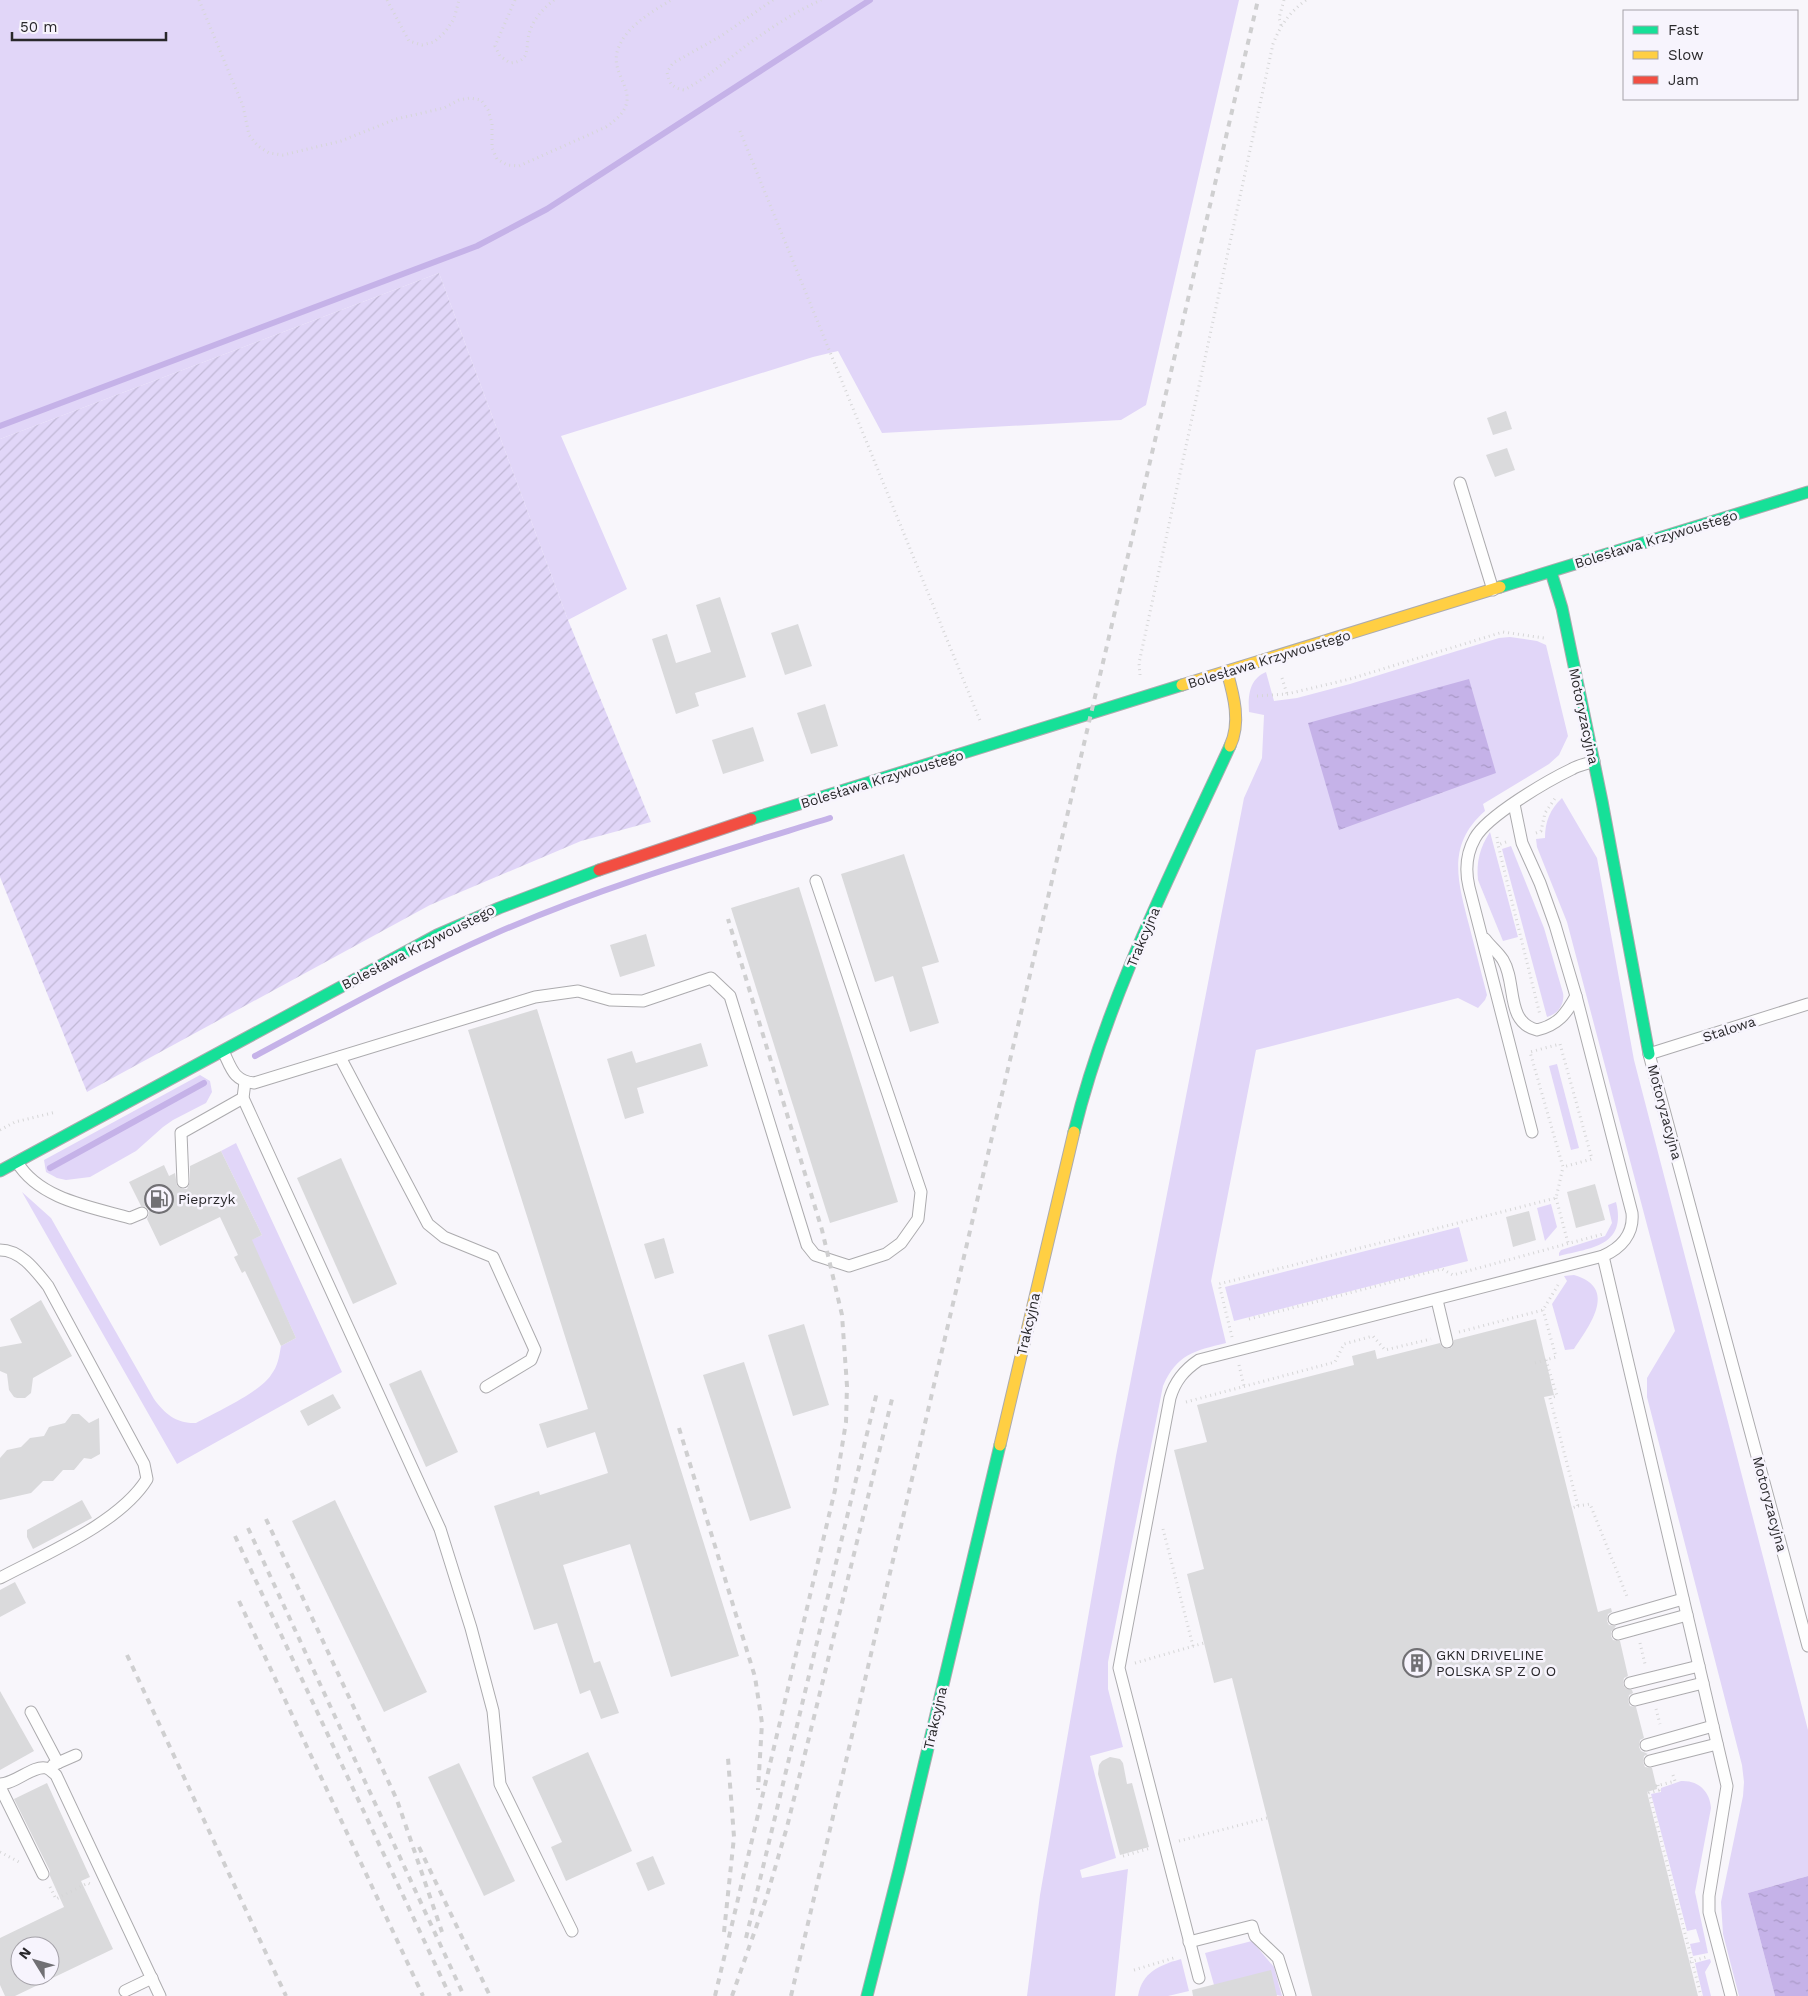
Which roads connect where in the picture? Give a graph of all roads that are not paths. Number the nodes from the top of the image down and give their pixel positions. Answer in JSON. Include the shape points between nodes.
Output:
{"nodes":[{"id":1,"x":1460,"y":482,"type":"dead end"},
{"id":2,"x":1808,"y":492,"type":"edge"},
{"id":3,"x":1551,"y":572,"type":"junction"},
{"id":4,"x":1493,"y":590,"type":"junction"},
{"id":5,"x":1227,"y":672,"type":"junction"},
{"id":6,"x":1594,"y":761,"type":"junction"},
{"id":7,"x":1514,"y":804,"type":"junction"},
{"id":8,"x":816,"y":881,"type":"dead end"},
{"id":9,"x":1482,"y":936,"type":"junction"},
{"id":10,"x":1576,"y":996,"type":"junction"},
{"id":11,"x":1808,"y":1004,"type":"edge"},
{"id":12,"x":223,"y":1051,"type":"junction"},
{"id":13,"x":1649,"y":1054,"type":"junction"},
{"id":14,"x":340,"y":1057,"type":"junction"},
{"id":15,"x":245,"y":1082,"type":"junction"},
{"id":16,"x":242,"y":1098,"type":"junction"},
{"id":17,"x":1532,"y":1132,"type":"dead end"},
{"id":18,"x":17,"y":1162,"type":"junction"},
{"id":19,"x":0,"y":1171,"type":"edge"},
{"id":20,"x":183,"y":1182,"type":"dead end"},
{"id":21,"x":142,"y":1213,"type":"dead end"},
{"id":22,"x":0,"y":1250,"type":"edge"},
{"id":23,"x":1603,"y":1256,"type":"junction"},
{"id":24,"x":1437,"y":1300,"type":"junction"},
{"id":25,"x":1447,"y":1342,"type":"dead end"},
{"id":26,"x":486,"y":1387,"type":"dead end"},
{"id":27,"x":0,"y":1578,"type":"edge"},
{"id":28,"x":1683,"y":1599,"type":"junction"},
{"id":29,"x":1687,"y":1615,"type":"junction"},
{"id":30,"x":1614,"y":1619,"type":"dead end"},
{"id":31,"x":1618,"y":1634,"type":"dead end"},
{"id":32,"x":1808,"y":1646,"type":"edge"},
{"id":33,"x":1698,"y":1666,"type":"junction"},
{"id":34,"x":1703,"y":1683,"type":"junction"},
{"id":35,"x":1630,"y":1684,"type":"dead end"},
{"id":36,"x":1635,"y":1700,"type":"dead end"},
{"id":37,"x":32,"y":1712,"type":"dead end"},
{"id":38,"x":1713,"y":1726,"type":"junction"},
{"id":39,"x":1717,"y":1744,"type":"junction"},
{"id":40,"x":1646,"y":1745,"type":"dead end"},
{"id":41,"x":76,"y":1755,"type":"dead end"},
{"id":42,"x":1650,"y":1761,"type":"dead end"},
{"id":43,"x":58,"y":1763,"type":"junction"},
{"id":44,"x":47,"y":1768,"type":"junction"},
{"id":45,"x":0,"y":1785,"type":"edge"},
{"id":46,"x":43,"y":1874,"type":"road end"},
{"id":47,"x":572,"y":1930,"type":"dead end"},
{"id":48,"x":1189,"y":1942,"type":"junction"},
{"id":49,"x":152,"y":1978,"type":"junction"},
{"id":50,"x":1199,"y":1978,"type":"dead end"},
{"id":51,"x":125,"y":1991,"type":"dead end"},
{"id":52,"x":160,"y":1996,"type":"edge"},
{"id":53,"x":867,"y":1996,"type":"edge"},
{"id":54,"x":1290,"y":1996,"type":"edge"},
{"id":55,"x":1731,"y":1996,"type":"edge"}],
"edges":[{"from":1,"to":4,"type":"lane"},
{"from":2,"to":3,"type":"street","name":"Bolesława Krzywoustego"},
{"from":3,"to":4,"type":"street","name":"Bolesława Krzywoustego"},
{"from":3,"to":6,"type":"street","name":"Motoryzacyjna","via":[[1562,608]]},
{"from":4,"to":5,"type":"street","name":"Bolesława Krzywoustego"},
{"from":5,"to":12,"type":"street","name":"Bolesława Krzywoustego","via":[[560,882],[495,908],[394,957]]},
{"from":5,"to":53,"type":"street","name":"Trakcyjna","via":[[1234,697],[1234,738],[1145,930],[1088,1083],[1062,1179]]},
{"from":6,"to":7,"type":"lane","via":[[1573,768]]},
{"from":6,"to":13,"type":"street","name":"Motoryzacyjna"},
{"from":7,"to":9,"type":"lane","via":[[1492,818],[1480,830],[1470,848],[1466,867]]},
{"from":7,"to":10,"type":"lane","via":[[1522,843],[1549,908]]},
{"from":8,"to":14,"type":"lane","via":[[921,1192],[918,1219],[900,1243],[886,1254],[849,1266],[815,1255],[807,1245],[730,996],[711,978],[642,1002],[610,1000],[578,991],[535,996]]},
{"from":9,"to":10,"type":"lane","via":[[1503,961],[1517,1016],[1525,1026],[1537,1030],[1559,1022]]},
{"from":9,"to":17,"type":"lane"},
{"from":10,"to":23,"type":"lane","via":[[1632,1219],[1630,1232],[1621,1246]]},
{"from":11,"to":13,"type":"lane","name":"Stalowa"},
{"from":12,"to":15,"type":"lane","via":[[234,1074]]},
{"from":12,"to":18,"type":"street","name":"Bolesława Krzywoustego"},
{"from":13,"to":32,"type":"lane","name":"Motoryzacyjna"},
{"from":14,"to":15,"type":"lane","via":[[264,1080]]},
{"from":14,"to":26,"type":"lane","via":[[428,1224],[444,1237],[493,1257],[535,1350],[531,1360]]},
{"from":15,"to":16,"type":"lane"},
{"from":16,"to":20,"type":"lane","via":[[181,1133]]},
{"from":16,"to":47,"type":"lane","via":[[440,1529],[471,1628],[492,1711],[500,1784]]},
{"from":18,"to":19,"type":"street","name":"Bolesława Krzywoustego"},
{"from":18,"to":21,"type":"lane","via":[[23,1173],[56,1196],[130,1218]]},
{"from":22,"to":27,"type":"lane","via":[[8,1250],[30,1264],[48,1286],[144,1464],[148,1479],[138,1494],[97,1526]]},
{"from":23,"to":24,"type":"lane"},
{"from":23,"to":28,"type":"lane"},
{"from":24,"to":25,"type":"lane"},
{"from":24,"to":48,"type":"lane","via":[[1198,1360],[1187,1368],[1172,1390],[1119,1668]]},
{"from":28,"to":29,"type":"lane"},
{"from":28,"to":30,"type":"lane"},
{"from":29,"to":31,"type":"lane"},
{"from":29,"to":33,"type":"lane"},
{"from":33,"to":34,"type":"lane"},
{"from":33,"to":35,"type":"lane"},
{"from":34,"to":36,"type":"lane"},
{"from":34,"to":38,"type":"lane"},
{"from":37,"to":43,"type":"lane"},
{"from":38,"to":39,"type":"lane"},
{"from":38,"to":40,"type":"lane"},
{"from":39,"to":42,"type":"lane"},
{"from":39,"to":55,"type":"lane","via":[[1727,1786],[1709,1912]]},
{"from":41,"to":43,"type":"lane"},
{"from":43,"to":44,"type":"lane"},
{"from":44,"to":45,"type":"lane"},
{"from":44,"to":49,"type":"lane","via":[[56,1775]]},
{"from":45,"to":46,"type":"lane"},
{"from":48,"to":50,"type":"lane"},
{"from":48,"to":54,"type":"lane","via":[[1252,1926],[1255,1936],[1278,1958]]},
{"from":49,"to":51,"type":"lane"},
{"from":49,"to":52,"type":"lane"}]}
